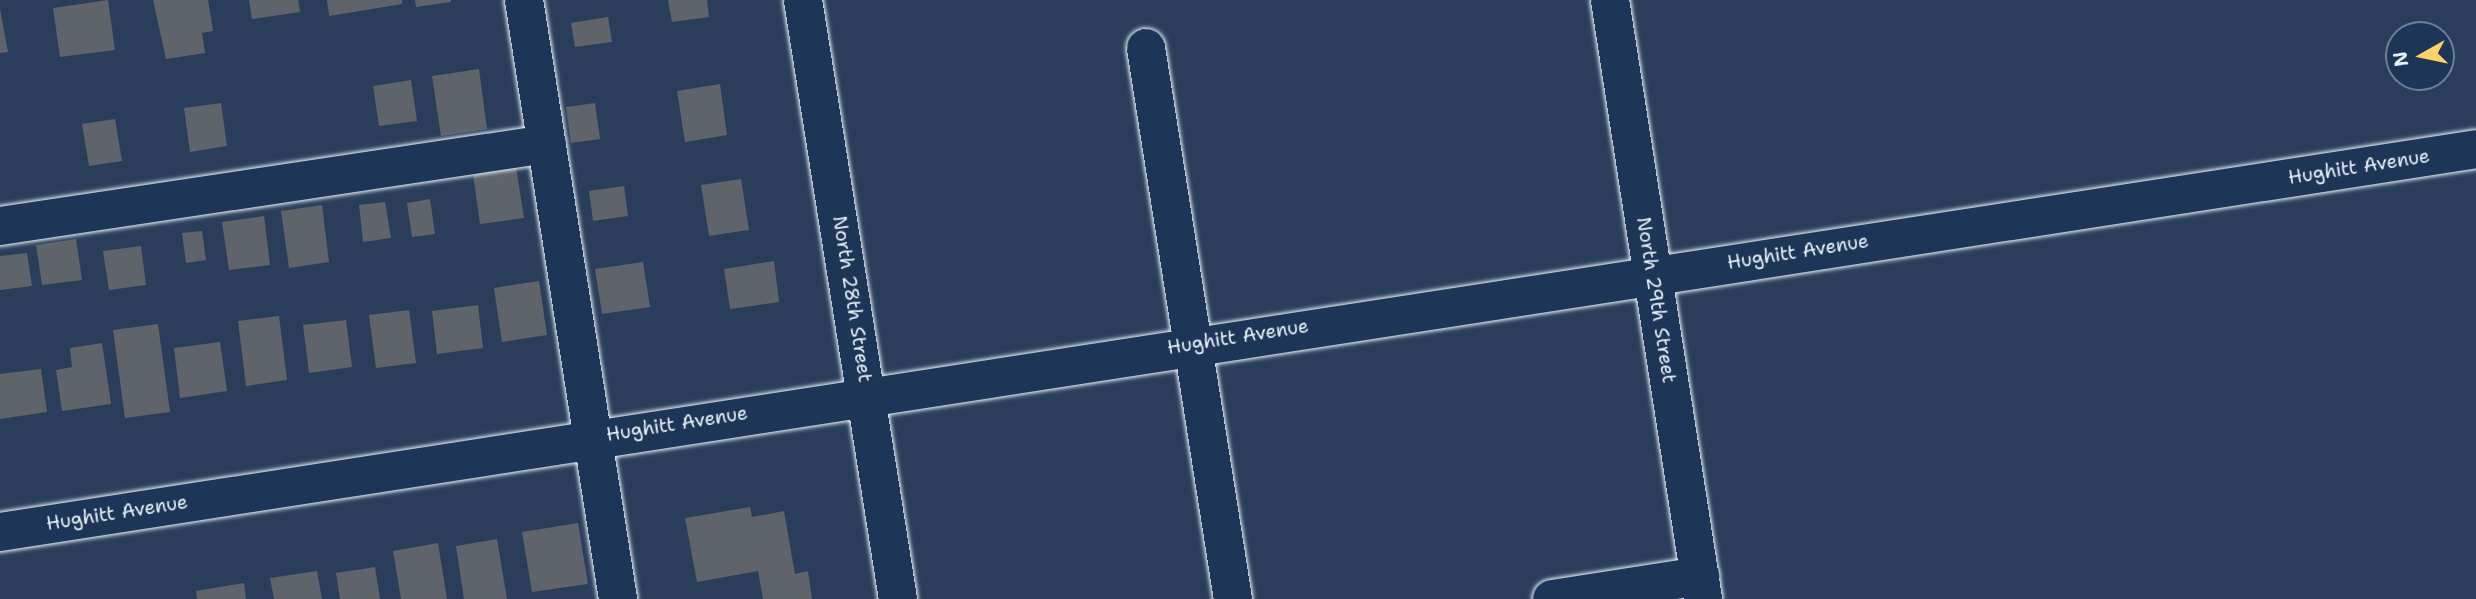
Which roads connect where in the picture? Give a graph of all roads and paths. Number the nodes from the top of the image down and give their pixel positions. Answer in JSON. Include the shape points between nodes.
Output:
{"nodes":[{"id":1,"x":524,"y":0,"type":"edge"},
{"id":2,"x":803,"y":0,"type":"edge"},
{"id":3,"x":1610,"y":0,"type":"edge"},
{"id":4,"x":1146,"y":48,"type":"dead end"},
{"id":5,"x":547,"y":144,"type":"junction"},
{"id":6,"x":2476,"y":149,"type":"edge"},
{"id":7,"x":0,"y":226,"type":"edge"},
{"id":8,"x":1653,"y":274,"type":"junction"},
{"id":9,"x":1195,"y":344,"type":"junction"},
{"id":10,"x":868,"y":395,"type":"junction"},
{"id":11,"x":595,"y":437,"type":"junction"},
{"id":12,"x":0,"y":532,"type":"edge"},
{"id":13,"x":1702,"y":588,"type":"edge"},
{"id":14,"x":618,"y":599,"type":"edge"},
{"id":15,"x":898,"y":599,"type":"edge"},
{"id":16,"x":1233,"y":599,"type":"edge"},
{"id":17,"x":1552,"y":599,"type":"edge"}],
"edges":[{"from":1,"to":5,"type":"street"},
{"from":2,"to":10,"type":"street","name":"North 28th Street"},
{"from":3,"to":8,"type":"street","name":"North 29th Street"},
{"from":4,"to":9,"type":"street"},
{"from":5,"to":7,"type":"street"},
{"from":5,"to":11,"type":"street"},
{"from":6,"to":8,"type":"street","name":"Hughitt Avenue"},
{"from":8,"to":9,"type":"street","name":"Hughitt Avenue"},
{"from":8,"to":13,"type":"street","name":"North 29th Street"},
{"from":9,"to":10,"type":"street","name":"Hughitt Avenue"},
{"from":9,"to":16,"type":"street"},
{"from":10,"to":11,"type":"street","name":"Hughitt Avenue"},
{"from":10,"to":15,"type":"street","name":"North 28th Street"},
{"from":11,"to":12,"type":"street","name":"Hughitt Avenue"},
{"from":11,"to":14,"type":"street"},
{"from":13,"to":17,"type":"street"}]}
